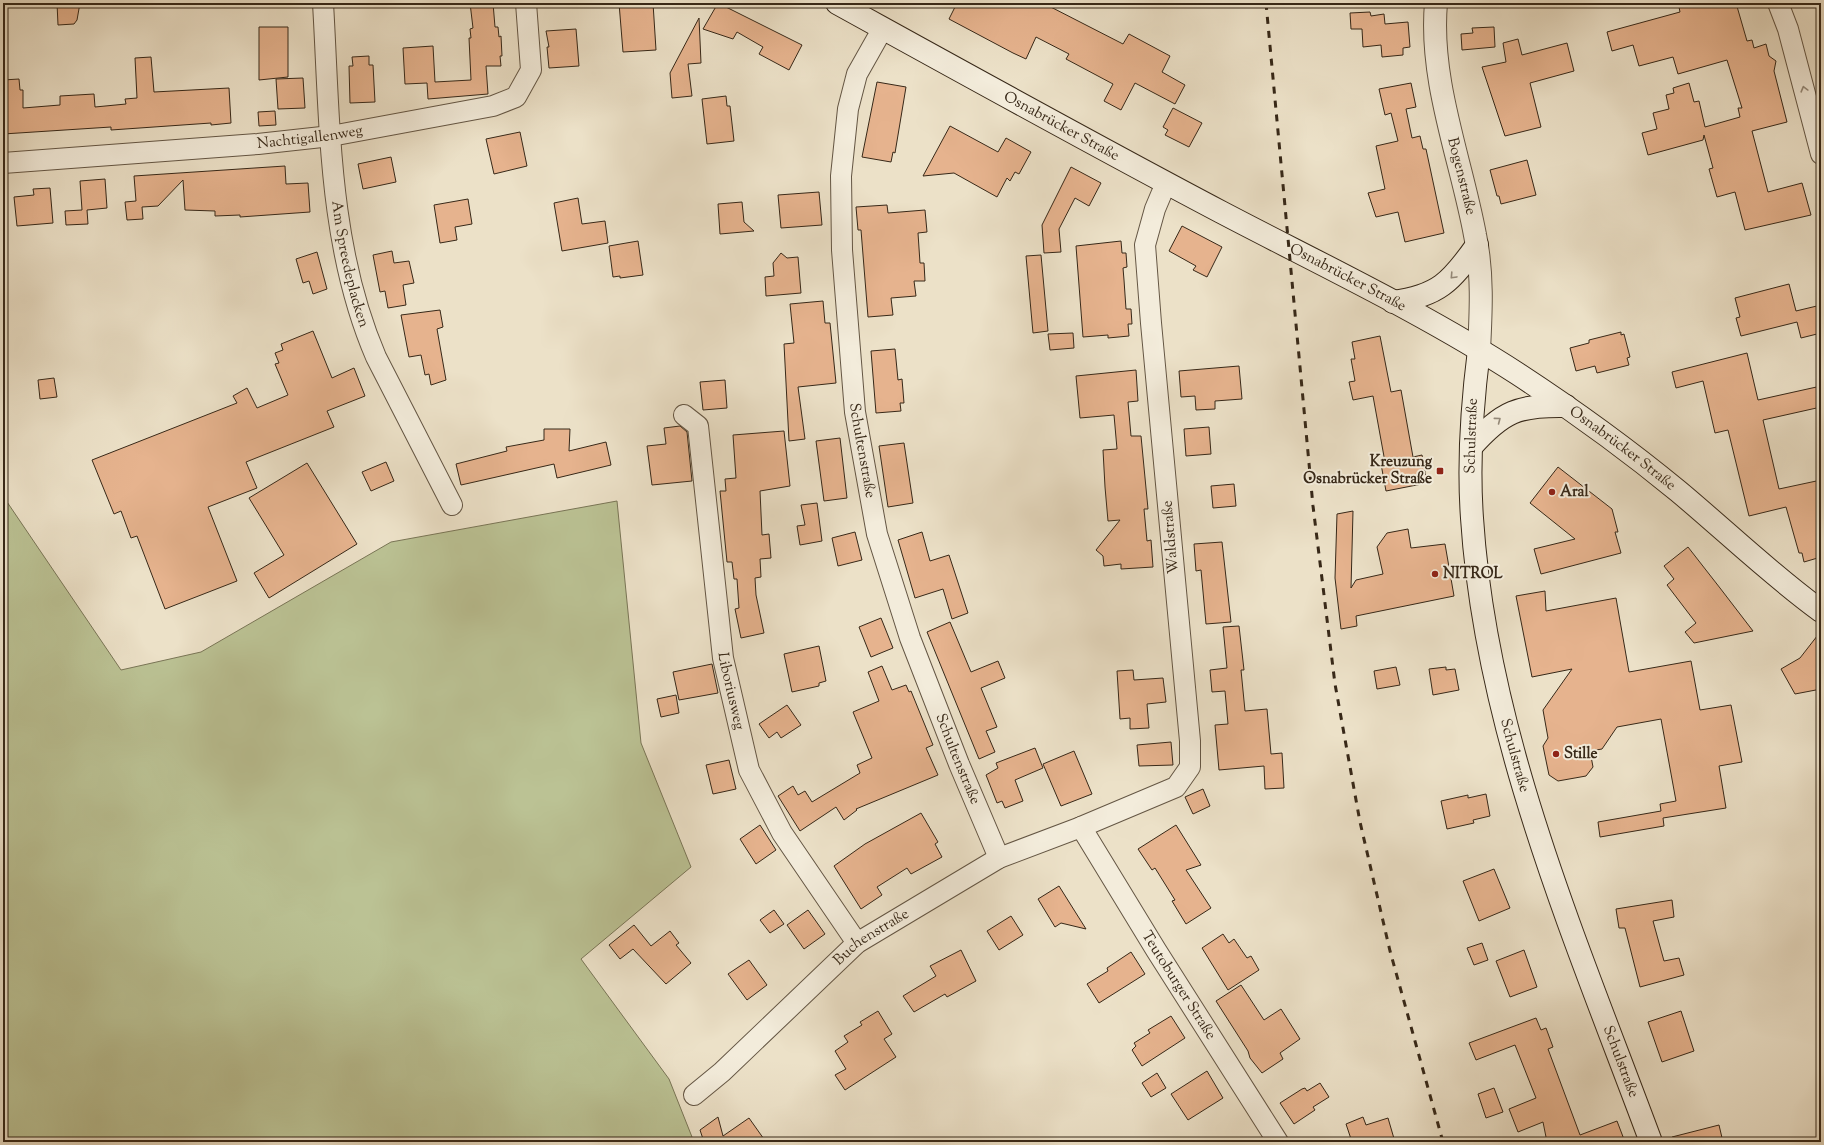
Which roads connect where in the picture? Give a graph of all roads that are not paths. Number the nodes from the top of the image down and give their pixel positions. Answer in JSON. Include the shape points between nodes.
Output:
{"nodes":[{"id":1,"x":323,"y":3,"type":"edge"},
{"id":2,"x":526,"y":3,"type":"edge"},
{"id":3,"x":837,"y":3,"type":"edge"},
{"id":4,"x":1436,"y":3,"type":"edge"},
{"id":5,"x":1778,"y":3,"type":"edge"},
{"id":6,"x":883,"y":28,"type":"junction"},
{"id":7,"x":331,"y":136,"type":"junction"},
{"id":8,"x":1821,"y":154,"type":"edge"},
{"id":9,"x":3,"y":163,"type":"edge"},
{"id":10,"x":1166,"y":183,"type":"junction"},
{"id":11,"x":1477,"y":245,"type":"junction"},
{"id":12,"x":1393,"y":302,"type":"junction"},
{"id":13,"x":1479,"y":350,"type":"junction"},
{"id":14,"x":1566,"y":406,"type":"junction"},
{"id":15,"x":684,"y":414,"type":"dead end"},
{"id":16,"x":1471,"y":447,"type":"junction"},
{"id":17,"x":452,"y":506,"type":"dead end"},
{"id":18,"x":1821,"y":611,"type":"edge"},
{"id":19,"x":1081,"y":827,"type":"junction"},
{"id":20,"x":999,"y":858,"type":"junction"},
{"id":21,"x":857,"y":943,"type":"junction"},
{"id":22,"x":694,"y":1095,"type":"dead end"},
{"id":23,"x":1278,"y":1142,"type":"edge"},
{"id":24,"x":1651,"y":1142,"type":"edge"}],
"edges":[{"from":1,"to":7,"type":"street","name":"Am Spreedeplacken"},
{"from":2,"to":7,"type":"street","name":"Nachtigallenweg","via":[[531,70],[516,97],[493,106]]},
{"from":3,"to":6,"type":"main road","name":"Osnabrücker Straße"},
{"from":4,"to":11,"type":"main road","name":"Bogenstraße","via":[[1434,26],[1438,68]]},
{"from":8,"to":5,"type":"street","one_way":true,"via":[[1788,29]]},
{"from":6,"to":10,"type":"main road","name":"Osnabrücker Straße"},
{"from":6,"to":20,"type":"street","name":"Schultenstraße","via":[[857,74],[848,109],[841,176],[842,250],[855,412],[877,534],[910,638]]},
{"from":7,"to":9,"type":"street","name":"Nachtigallenweg"},
{"from":7,"to":17,"type":"street","name":"Am Spreedeplacken","via":[[337,219],[345,260],[366,332]]},
{"from":10,"to":12,"type":"main road","name":"Osnabrücker Straße"},
{"from":10,"to":19,"type":"street","name":"Waldstraße","via":[[1145,244],[1190,741],[1190,768],[1176,788]]},
{"from":11,"to":12,"type":"main road","one_way":true,"via":[[1445,285],[1422,297]]},
{"from":11,"to":13,"type":"main road","name":"Bogenstraße","via":[[1482,302]]},
{"from":12,"to":13,"type":"main road","name":"Osnabrücker Straße"},
{"from":13,"to":14,"type":"main road","name":"Osnabrücker Straße"},
{"from":13,"to":16,"type":"main road","name":"Schulstraße"},
{"from":16,"to":14,"type":"main road","one_way":true,"via":[[1487,428],[1502,416],[1537,405]]},
{"from":14,"to":18,"type":"main road","name":"Osnabrücker Straße","via":[[1642,462],[1795,592]]},
{"from":15,"to":21,"type":"street","name":"Liboriusweg","via":[[698,426],[723,658],[749,770],[782,833]]},
{"from":16,"to":24,"type":"main road","name":"Schulstraße","via":[[1472,519],[1480,590],[1508,735],[1533,823]]},
{"from":19,"to":20,"type":"street","name":"Buchenstraße"},
{"from":19,"to":23,"type":"street","name":"Teutoburger Straße"},
{"from":20,"to":21,"type":"street","name":"Buchenstraße"},
{"from":21,"to":22,"type":"street","name":"Buchenstraße","via":[[722,1072]]}]}
